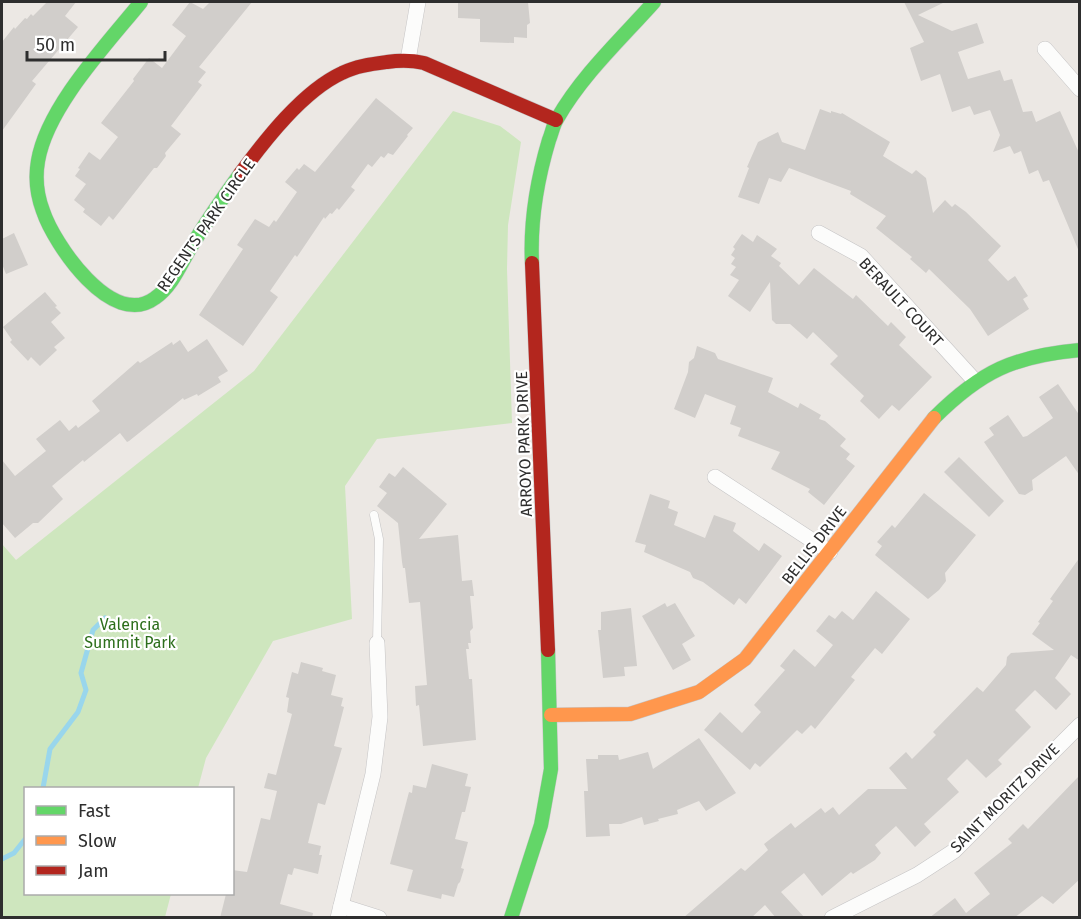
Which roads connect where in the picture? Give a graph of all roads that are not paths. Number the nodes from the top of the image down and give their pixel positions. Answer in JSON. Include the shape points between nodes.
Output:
{"nodes":[{"id":1,"x":141,"y":2,"type":"edge"},
{"id":2,"x":418,"y":2,"type":"edge"},
{"id":3,"x":654,"y":2,"type":"edge"},
{"id":4,"x":1045,"y":49,"type":"dead end"},
{"id":5,"x":408,"y":60,"type":"junction"},
{"id":6,"x":1080,"y":89,"type":"edge"},
{"id":7,"x":556,"y":120,"type":"junction"},
{"id":8,"x":819,"y":232,"type":"dead end"},
{"id":9,"x":1080,"y":350,"type":"edge"},
{"id":10,"x":975,"y":381,"type":"junction"},
{"id":11,"x":715,"y":477,"type":"dead end"},
{"id":12,"x":374,"y":515,"type":"dead end"},
{"id":13,"x":830,"y":552,"type":"junction"},
{"id":14,"x":377,"y":643,"type":"joint"},
{"id":15,"x":551,"y":715,"type":"junction"},
{"id":16,"x":1080,"y":725,"type":"edge"},
{"id":17,"x":340,"y":912,"type":"edge"},
{"id":18,"x":379,"y":918,"type":"edge"},
{"id":19,"x":511,"y":918,"type":"edge"},
{"id":20,"x":832,"y":918,"type":"edge"}],
"edges":[{"from":1,"to":5,"type":"street","name":"REGENTS PARK CIRCLE","via":[[69,94],[45,137],[38,161],[40,200],[55,239],[92,286],[110,298],[129,303],[149,302],[164,291],[193,242],[272,131],[310,94],[341,73],[376,63]]},
{"from":2,"to":5,"type":"street"},
{"from":3,"to":7,"type":"street","name":"ARROYO PARK DRIVE","via":[[586,78]]},
{"from":4,"to":6,"type":"street"},
{"from":5,"to":7,"type":"street","name":"REGENTS PARK CIRCLE"},
{"from":7,"to":15,"type":"street","name":"ARROYO PARK DRIVE","via":[[543,160],[531,237]]},
{"from":8,"to":10,"type":"street","name":"BERAULT COURT","via":[[861,256]]},
{"from":9,"to":10,"type":"street","name":"BELLIS DRIVE","via":[[1015,361]]},
{"from":10,"to":13,"type":"street","name":"BELLIS DRIVE","via":[[935,417]]},
{"from":11,"to":13,"type":"street"},
{"from":12,"to":14,"type":"lane","via":[[379,539]]},
{"from":13,"to":15,"type":"street","name":"BELLIS DRIVE","via":[[745,659],[699,692],[630,714]]},
{"from":14,"to":17,"type":"street","via":[[380,717],[373,774]]},
{"from":15,"to":19,"type":"street","name":"ARROYO PARK DRIVE","via":[[551,769],[541,825]]},
{"from":16,"to":20,"type":"street","name":"SAINT MORITZ DRIVE","via":[[954,851],[917,875]]},
{"from":17,"to":18,"type":"street"}]}
